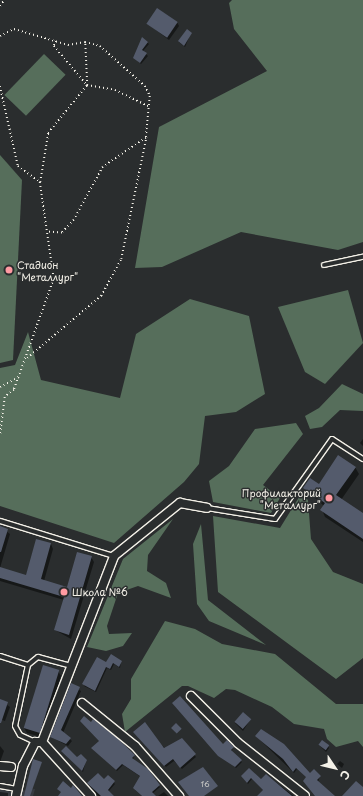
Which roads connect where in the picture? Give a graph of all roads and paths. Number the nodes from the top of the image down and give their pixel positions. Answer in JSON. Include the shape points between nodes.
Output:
{"nodes":[{"id":1,"x":4,"y":0,"type":"edge"},
{"id":2,"x":0,"y":6,"type":"edge"},
{"id":3,"x":0,"y":36,"type":"edge"},
{"id":4,"x":56,"y":41,"type":"junction"},
{"id":5,"x":85,"y":42,"type":"junction"},
{"id":6,"x":87,"y":85,"type":"junction"},
{"id":7,"x":0,"y":86,"type":"edge"},
{"id":8,"x":149,"y":106,"type":"junction"},
{"id":9,"x":146,"y":138,"type":"junction"},
{"id":10,"x":40,"y":182,"type":"junction"},
{"id":11,"x":47,"y":232,"type":"junction"},
{"id":12,"x":363,"y":257,"type":"edge"},
{"id":13,"x":324,"y":265,"type":"dead end"},
{"id":14,"x":26,"y":358,"type":"junction"},
{"id":15,"x":19,"y":377,"type":"junction"},
{"id":16,"x":0,"y":387,"type":"edge"},
{"id":17,"x":0,"y":435,"type":"edge"},
{"id":18,"x":363,"y":459,"type":"edge"},
{"id":19,"x":207,"y":508,"type":"joint"},
{"id":20,"x":0,"y":521,"type":"edge"},
{"id":21,"x":114,"y":556,"type":"junction"},
{"id":22,"x":0,"y":656,"type":"edge"},
{"id":23,"x":28,"y":665,"type":"junction"},
{"id":24,"x":73,"y":666,"type":"junction"},
{"id":25,"x":191,"y":696,"type":"dead end"},
{"id":26,"x":82,"y":703,"type":"dead end"},
{"id":27,"x":38,"y":742,"type":"junction"},
{"id":28,"x":0,"y":766,"type":"edge"},
{"id":29,"x":11,"y":767,"type":"dead end"},
{"id":30,"x":0,"y":786,"type":"edge"},
{"id":31,"x":17,"y":793,"type":"edge"},
{"id":32,"x":91,"y":796,"type":"edge"},
{"id":33,"x":179,"y":796,"type":"edge"},
{"id":34,"x":305,"y":796,"type":"edge"}],
"edges":[{"from":1,"to":2,"type":"path"},
{"from":3,"to":4,"type":"path","via":[[14,29]]},
{"from":4,"to":5,"type":"path","via":[[68,45]]},
{"from":4,"to":6,"type":"path","via":[[54,46]]},
{"from":5,"to":6,"type":"path"},
{"from":5,"to":8,"type":"path","via":[[100,46],[145,86],[150,96]]},
{"from":6,"to":8,"type":"path","via":[[115,90]]},
{"from":6,"to":10,"type":"path","via":[[48,132]]},
{"from":7,"to":10,"type":"path","via":[[18,166]]},
{"from":8,"to":9,"type":"path"},
{"from":9,"to":11,"type":"path","via":[[103,167],[74,220],[62,232]]},
{"from":9,"to":14,"type":"path","via":[[121,259],[101,296]]},
{"from":10,"to":11,"type":"path"},
{"from":11,"to":14,"type":"path","via":[[54,279]]},
{"from":12,"to":13,"type":"lane"},
{"from":14,"to":15,"type":"path"},
{"from":15,"to":16,"type":"path"},
{"from":15,"to":17,"type":"path","via":[[14,390],[6,396]]},
{"from":18,"to":19,"type":"lane","via":[[332,439],[275,519]]},
{"from":19,"to":21,"type":"street","via":[[180,503]]},
{"from":20,"to":21,"type":"lane"},
{"from":21,"to":24,"type":"street"},
{"from":22,"to":23,"type":"lane"},
{"from":23,"to":24,"type":"lane","via":[[38,657]]},
{"from":23,"to":27,"type":"lane","via":[[14,726],[20,735]]},
{"from":24,"to":27,"type":"street"},
{"from":25,"to":34,"type":"street","via":[[238,743]]},
{"from":26,"to":33,"type":"street","via":[[139,750]]},
{"from":27,"to":31,"type":"street"},
{"from":27,"to":32,"type":"street"},
{"from":28,"to":29,"type":"street"},
{"from":30,"to":31,"type":"lane"}]}
